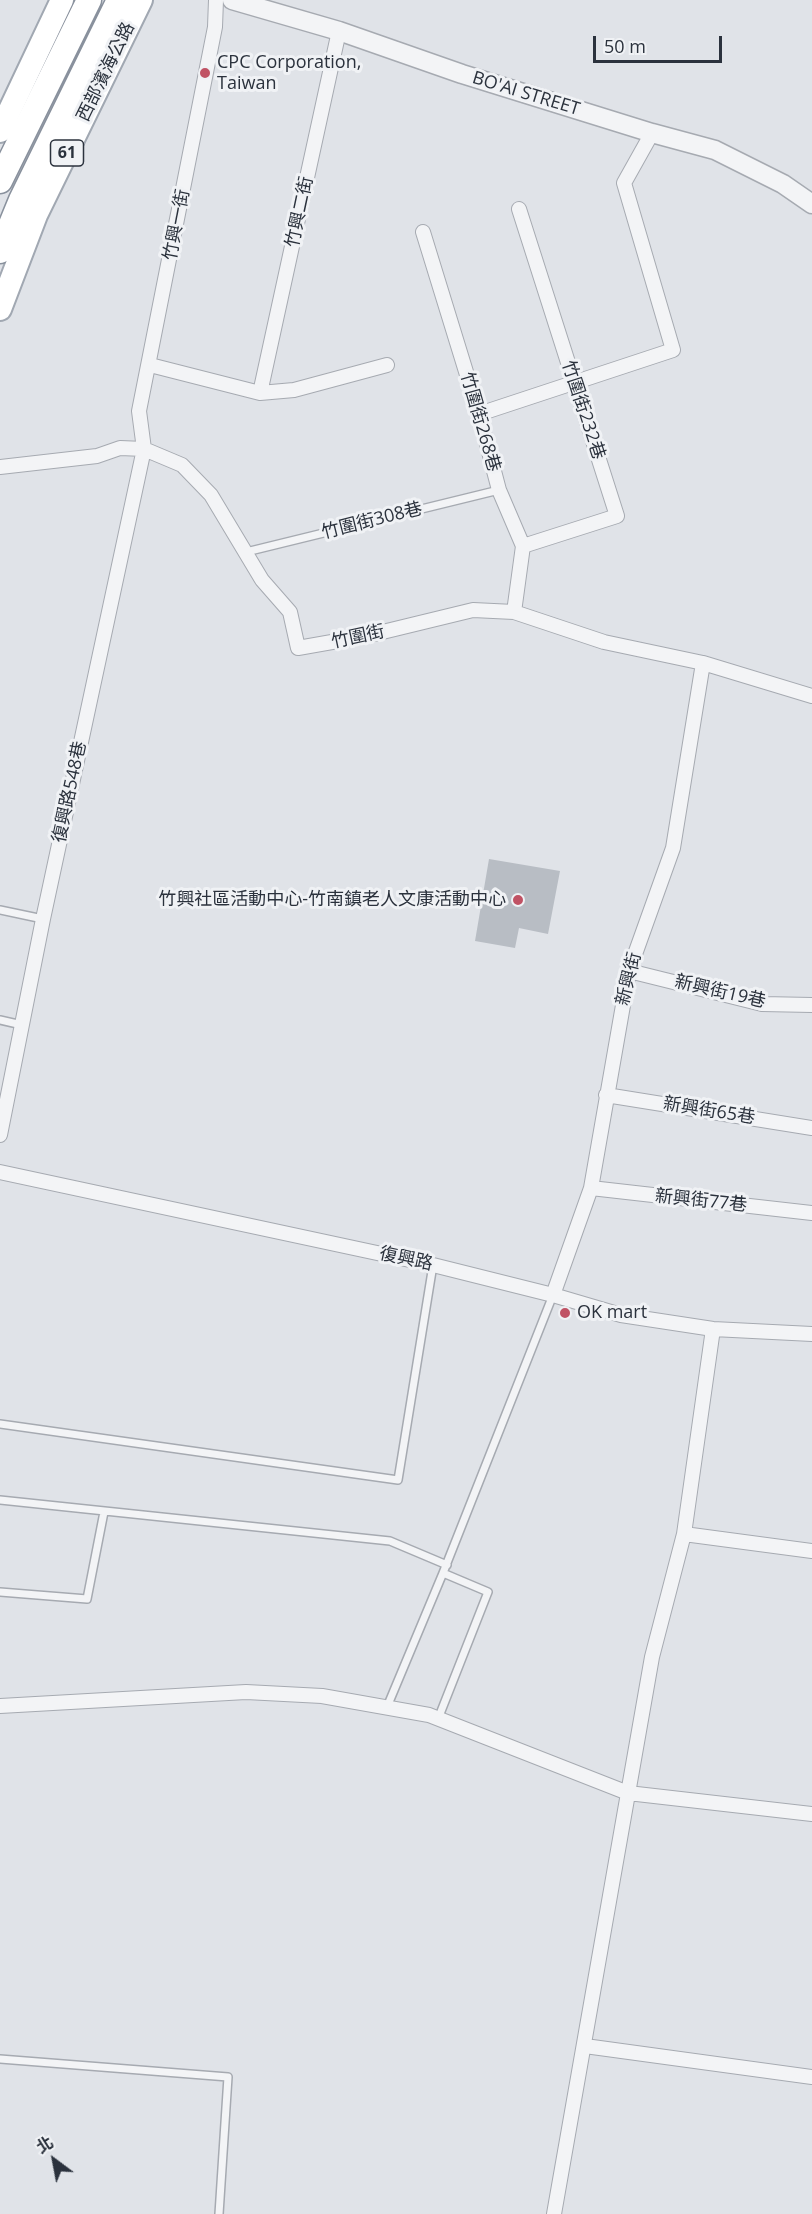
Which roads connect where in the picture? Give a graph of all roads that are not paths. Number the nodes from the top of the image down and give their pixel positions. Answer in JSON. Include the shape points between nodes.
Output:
{"nodes":[{"id":1,"x":62,"y":0,"type":"edge"},
{"id":2,"x":89,"y":0,"type":"edge"},
{"id":3,"x":119,"y":0,"type":"edge"},
{"id":4,"x":141,"y":0,"type":"edge"},
{"id":5,"x":216,"y":0,"type":"edge"},
{"id":6,"x":232,"y":0,"type":"edge"},
{"id":7,"x":339,"y":32,"type":"junction"},
{"id":8,"x":0,"y":131,"type":"edge"},
{"id":9,"x":652,"y":133,"type":"junction"},
{"id":10,"x":0,"y":181,"type":"edge"},
{"id":11,"x":812,"y":204,"type":"edge"},
{"id":12,"x":519,"y":208,"type":"dead end"},
{"id":13,"x":423,"y":232,"type":"dead end"},
{"id":14,"x":0,"y":251,"type":"edge"},
{"id":15,"x":0,"y":309,"type":"edge"},
{"id":16,"x":150,"y":365,"type":"junction"},
{"id":17,"x":387,"y":365,"type":"dead end"},
{"id":18,"x":574,"y":384,"type":"junction"},
{"id":19,"x":260,"y":393,"type":"junction"},
{"id":20,"x":479,"y":414,"type":"junction"},
{"id":21,"x":144,"y":449,"type":"junction"},
{"id":22,"x":0,"y":467,"type":"edge"},
{"id":23,"x":499,"y":490,"type":"junction"},
{"id":24,"x":523,"y":546,"type":"junction"},
{"id":25,"x":246,"y":552,"type":"junction"},
{"id":26,"x":514,"y":612,"type":"junction"},
{"id":27,"x":703,"y":663,"type":"junction"},
{"id":28,"x":812,"y":696,"type":"edge"},
{"id":29,"x":0,"y":910,"type":"edge"},
{"id":30,"x":43,"y":919,"type":"junction"},
{"id":31,"x":629,"y":971,"type":"junction"},
{"id":32,"x":812,"y":1005,"type":"edge"},
{"id":33,"x":0,"y":1020,"type":"edge"},
{"id":34,"x":22,"y":1025,"type":"junction"},
{"id":35,"x":606,"y":1095,"type":"junction"},
{"id":36,"x":812,"y":1128,"type":"edge"},
{"id":37,"x":0,"y":1130,"type":"edge"},
{"id":38,"x":0,"y":1172,"type":"edge"},
{"id":39,"x":591,"y":1188,"type":"junction"},
{"id":40,"x":812,"y":1213,"type":"edge"},
{"id":41,"x":433,"y":1265,"type":"junction"},
{"id":42,"x":554,"y":1295,"type":"junction"},
{"id":43,"x":713,"y":1329,"type":"junction"},
{"id":44,"x":812,"y":1334,"type":"edge"},
{"id":45,"x":0,"y":1424,"type":"edge"},
{"id":46,"x":0,"y":1500,"type":"edge"},
{"id":47,"x":104,"y":1512,"type":"junction"},
{"id":48,"x":684,"y":1534,"type":"junction"},
{"id":49,"x":812,"y":1551,"type":"edge"},
{"id":50,"x":447,"y":1565,"type":"junction"},
{"id":51,"x":443,"y":1573,"type":"junction"},
{"id":52,"x":0,"y":1592,"type":"edge"},
{"id":53,"x":0,"y":1707,"type":"edge"},
{"id":54,"x":387,"y":1707,"type":"junction"},
{"id":55,"x":438,"y":1719,"type":"junction"},
{"id":56,"x":628,"y":1793,"type":"junction"},
{"id":57,"x":812,"y":1814,"type":"edge"},
{"id":58,"x":585,"y":2046,"type":"junction"},
{"id":59,"x":0,"y":2059,"type":"edge"},
{"id":60,"x":812,"y":2077,"type":"edge"},
{"id":61,"x":219,"y":2214,"type":"edge"},
{"id":62,"x":554,"y":2214,"type":"edge"}],
"edges":[{"from":1,"to":8,"type":"main road"},
{"from":2,"to":10,"type":"highway"},
{"from":3,"to":14,"type":"highway","number":"61"},
{"from":4,"to":15,"type":"main road","name":"西部濱海公路","number":"61","via":[[36,215]]},
{"from":5,"to":16,"type":"street","name":"竹興一街","via":[[215,27]]},
{"from":6,"to":7,"type":"street","name":"BO'AI STREET"},
{"from":7,"to":9,"type":"street","name":"BO'AI STREET"},
{"from":7,"to":19,"type":"street","name":"竹興二街"},
{"from":9,"to":11,"type":"street","name":"BO'AI STREET","via":[[716,150],[783,184]]},
{"from":9,"to":18,"type":"street","via":[[624,183],[673,350]]},
{"from":12,"to":18,"type":"street","name":"竹圍街232巷"},
{"from":13,"to":20,"type":"street","name":"竹圍街268巷"},
{"from":16,"to":19,"type":"street"},
{"from":16,"to":21,"type":"street","name":"竹興一街","via":[[139,411]]},
{"from":17,"to":19,"type":"street","via":[[294,390]]},
{"from":18,"to":20,"type":"street"},
{"from":18,"to":24,"type":"street","name":"竹圍街232巷","via":[[617,516]]},
{"from":20,"to":23,"type":"street","name":"竹圍街268巷"},
{"from":21,"to":22,"type":"street","name":"竹圍街","via":[[120,448],[97,456]]},
{"from":21,"to":25,"type":"street","name":"竹圍街","via":[[182,465],[211,495]]},
{"from":21,"to":30,"type":"street","name":"復興路548巷"},
{"from":23,"to":24,"type":"street","name":"竹圍街268巷"},
{"from":23,"to":25,"type":"lane","name":"竹圍街308巷"},
{"from":24,"to":26,"type":"street"},
{"from":25,"to":26,"type":"street","name":"竹圍街","via":[[262,580],[290,612],[298,648],[473,610]]},
{"from":26,"to":27,"type":"street","name":"竹圍街","via":[[604,642]]},
{"from":27,"to":28,"type":"street","name":"竹圍街"},
{"from":27,"to":31,"type":"street","name":"新興街","via":[[673,849]]},
{"from":29,"to":30,"type":"lane"},
{"from":30,"to":34,"type":"street","name":"復興路548巷"},
{"from":31,"to":32,"type":"street","name":"新興街19巷","via":[[762,1004]]},
{"from":31,"to":35,"type":"street","name":"新興街"},
{"from":33,"to":34,"type":"lane"},
{"from":34,"to":37,"type":"street","name":"復興路548巷"},
{"from":35,"to":36,"type":"street","name":"新興街65巷"},
{"from":35,"to":39,"type":"street","name":"新興街"},
{"from":38,"to":41,"type":"street","name":"復興路"},
{"from":39,"to":40,"type":"street","name":"新興街77巷"},
{"from":39,"to":42,"type":"street","name":"新興街"},
{"from":41,"to":42,"type":"street","name":"復興路"},
{"from":41,"to":45,"type":"lane","via":[[398,1479]]},
{"from":42,"to":43,"type":"street","name":"復興路","via":[[621,1316]]},
{"from":42,"to":50,"type":"lane"},
{"from":43,"to":44,"type":"street","name":"復興路"},
{"from":43,"to":48,"type":"street"},
{"from":46,"to":47,"type":"lane"},
{"from":47,"to":50,"type":"lane","via":[[390,1541]]},
{"from":47,"to":52,"type":"lane","via":[[87,1599]]},
{"from":48,"to":49,"type":"street"},
{"from":48,"to":56,"type":"street","via":[[652,1657]]},
{"from":50,"to":51,"type":"lane"},
{"from":51,"to":54,"type":"lane"},
{"from":51,"to":55,"type":"lane","via":[[488,1592]]},
{"from":53,"to":54,"type":"street","via":[[246,1692],[322,1696]]},
{"from":54,"to":55,"type":"street"},
{"from":55,"to":56,"type":"street"},
{"from":56,"to":57,"type":"street"},
{"from":56,"to":58,"type":"street"},
{"from":58,"to":60,"type":"street"},
{"from":58,"to":62,"type":"street"},
{"from":59,"to":61,"type":"lane","via":[[228,2077]]}]}
